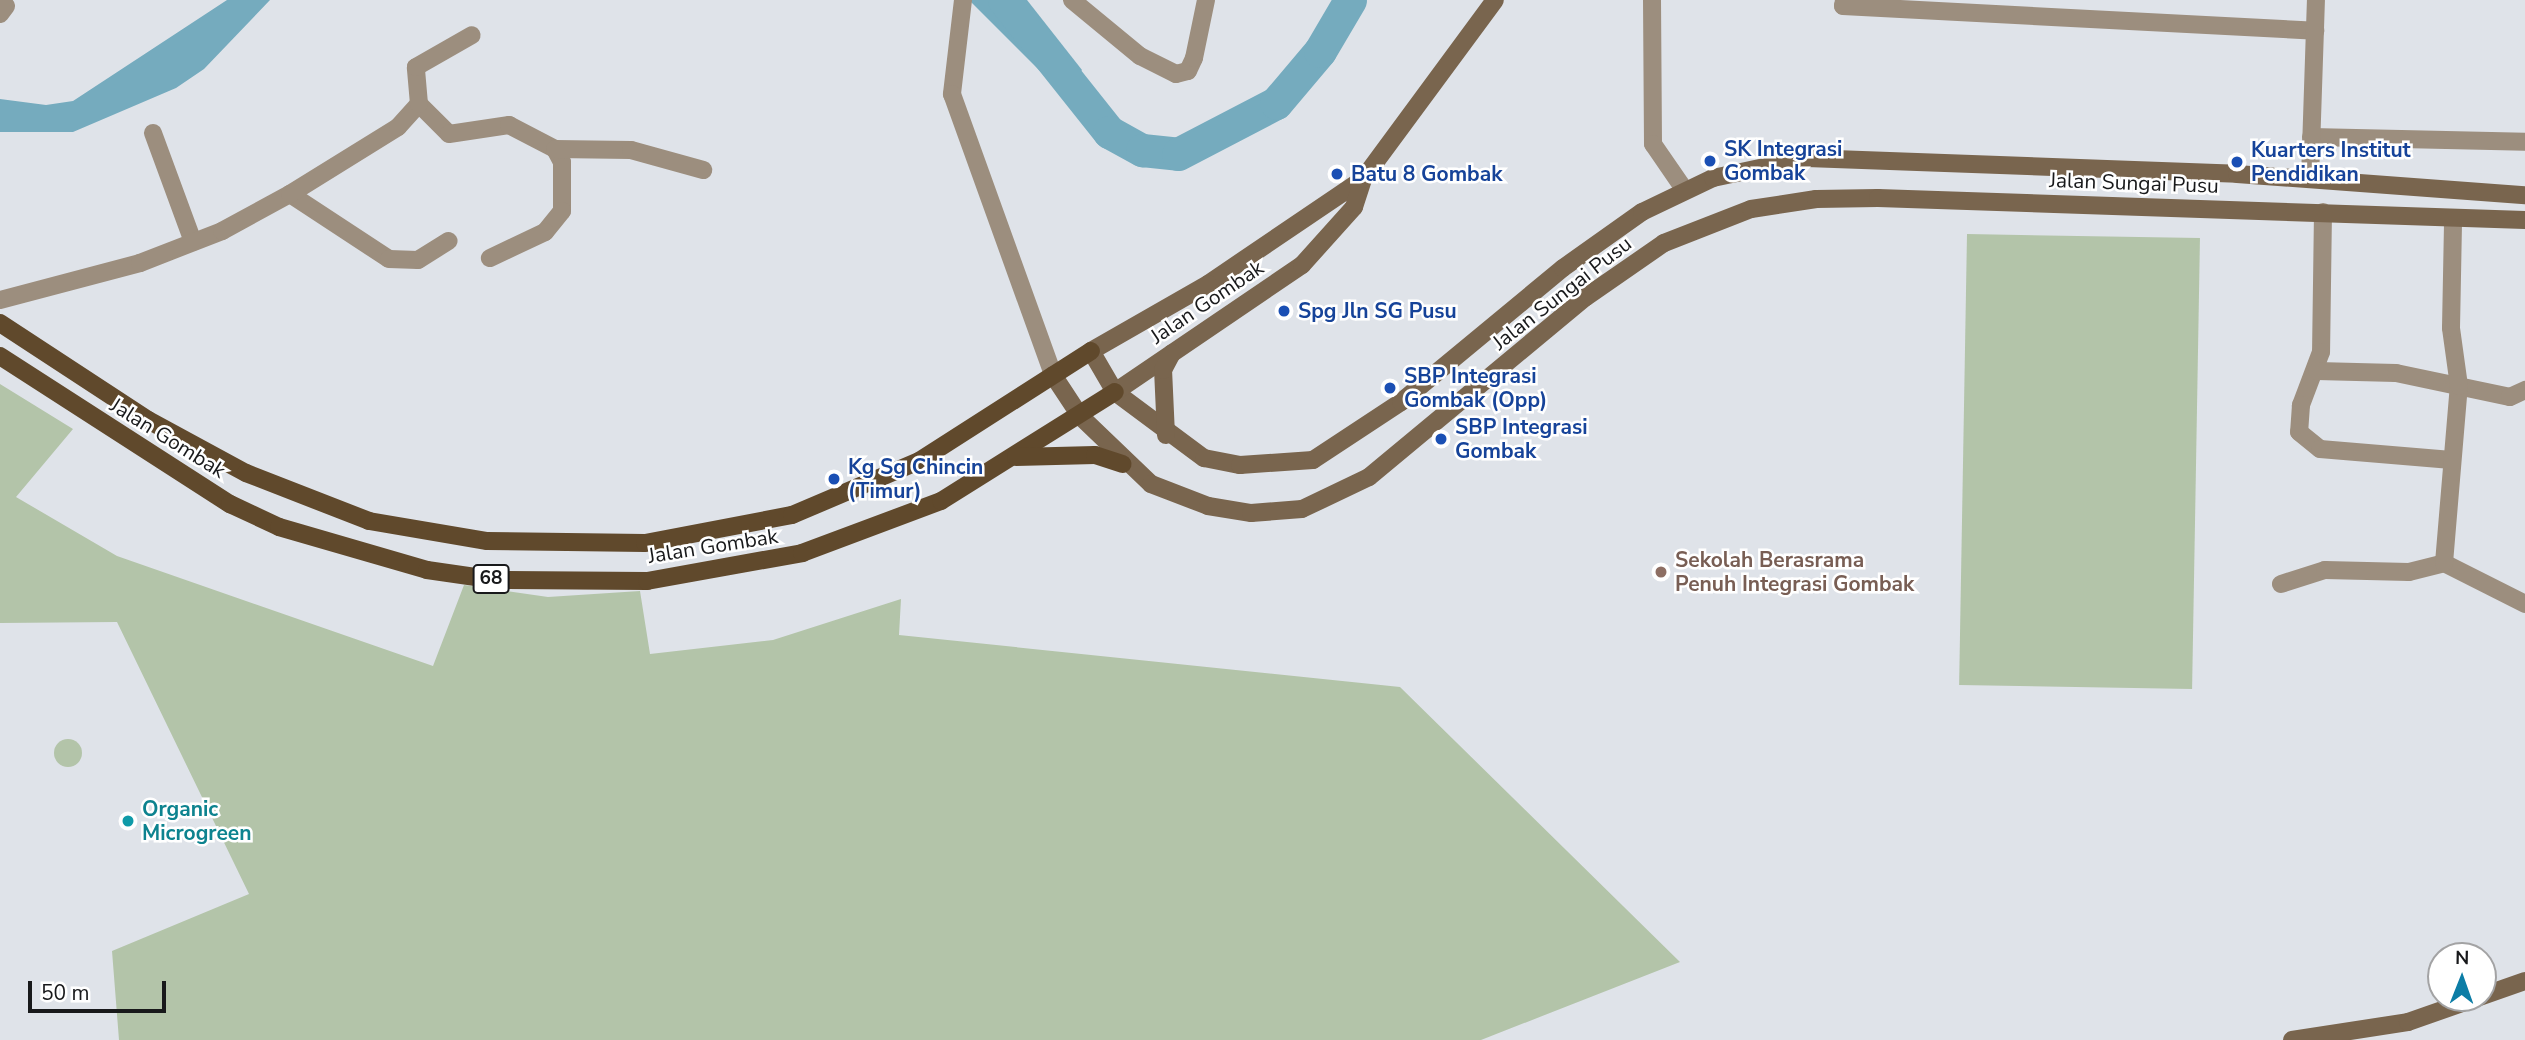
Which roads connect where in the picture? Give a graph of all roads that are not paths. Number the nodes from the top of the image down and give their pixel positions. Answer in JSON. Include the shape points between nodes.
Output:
{"nodes":[{"id":1,"x":1072,"y":0,"type":"edge"},
{"id":2,"x":1206,"y":0,"type":"edge"},
{"id":3,"x":1495,"y":0,"type":"edge"},
{"id":4,"x":1652,"y":0,"type":"edge"},
{"id":5,"x":1843,"y":0,"type":"edge"},
{"id":6,"x":2316,"y":0,"type":"edge"},
{"id":7,"x":962,"y":2,"type":"edge"},
{"id":8,"x":2315,"y":31,"type":"junction"},
{"id":9,"x":472,"y":35,"type":"dead end"},
{"id":10,"x":419,"y":104,"type":"junction"},
{"id":11,"x":153,"y":134,"type":"dead end"},
{"id":12,"x":2311,"y":136,"type":"junction"},
{"id":13,"x":2525,"y":142,"type":"edge"},
{"id":14,"x":555,"y":149,"type":"junction"},
{"id":15,"x":703,"y":170,"type":"dead end"},
{"id":16,"x":1363,"y":179,"type":"junction"},
{"id":17,"x":2310,"y":179,"type":"junction"},
{"id":18,"x":1684,"y":189,"type":"junction"},
{"id":19,"x":290,"y":194,"type":"junction"},
{"id":20,"x":2525,"y":195,"type":"edge"},
{"id":21,"x":2323,"y":212,"type":"junction"},
{"id":22,"x":2453,"y":219,"type":"junction"},
{"id":23,"x":2525,"y":220,"type":"edge"},
{"id":24,"x":448,"y":241,"type":"dead end"},
{"id":25,"x":193,"y":242,"type":"junction"},
{"id":26,"x":490,"y":258,"type":"dead end"},
{"id":27,"x":0,"y":300,"type":"edge"},
{"id":28,"x":0,"y":323,"type":"edge"},
{"id":29,"x":1091,"y":351,"type":"junction"},
{"id":30,"x":1172,"y":353,"type":"junction"},
{"id":31,"x":0,"y":356,"type":"edge"},
{"id":32,"x":2317,"y":371,"type":"junction"},
{"id":33,"x":1053,"y":375,"type":"junction"},
{"id":34,"x":2459,"y":386,"type":"junction"},
{"id":35,"x":2525,"y":390,"type":"edge"},
{"id":36,"x":1115,"y":392,"type":"junction"},
{"id":37,"x":1080,"y":416,"type":"junction"},
{"id":38,"x":1166,"y":435,"type":"junction"},
{"id":39,"x":1012,"y":457,"type":"junction"},
{"id":40,"x":2452,"y":460,"type":"junction"},
{"id":41,"x":1123,"y":464,"type":"junction"},
{"id":42,"x":2444,"y":563,"type":"junction"},
{"id":43,"x":2281,"y":584,"type":"dead end"},
{"id":44,"x":2525,"y":604,"type":"edge"},
{"id":45,"x":2525,"y":981,"type":"edge"},
{"id":46,"x":2292,"y":1040,"type":"edge"}],
"edges":[{"from":1,"to":2,"type":"street","via":[[1140,56],[1176,74],[1188,71],[1194,58]]},
{"from":3,"to":16,"type":"main road","name":"Jalan Gombak","number":"68"},
{"from":4,"to":18,"type":"street","via":[[1653,144]]},
{"from":5,"to":8,"type":"street","via":[[1843,6]]},
{"from":6,"to":8,"type":"street"},
{"from":7,"to":33,"type":"street","via":[[953,94]]},
{"from":8,"to":12,"type":"street"},
{"from":9,"to":10,"type":"street","via":[[415,67]]},
{"from":10,"to":14,"type":"street","via":[[449,134],[509,125]]},
{"from":10,"to":19,"type":"street","via":[[398,127]]},
{"from":11,"to":25,"type":"street"},
{"from":12,"to":13,"type":"street"},
{"from":12,"to":17,"type":"street"},
{"from":14,"to":15,"type":"street","via":[[631,150]]},
{"from":14,"to":26,"type":"street","via":[[562,162],[562,211],[545,232]]},
{"from":16,"to":29,"type":"main road","name":"Jalan Gombak","number":"68","via":[[1208,284]]},
{"from":16,"to":30,"type":"main road","name":"Jalan Gombak","number":"68","via":[[1354,207],[1302,265]]},
{"from":17,"to":18,"type":"main road","name":"Jalan Sungai Pusu","via":[[1807,158],[1740,170]]},
{"from":17,"to":20,"type":"main road","name":"Jalan Sungai Pusu"},
{"from":18,"to":38,"type":"main road","name":"Jalan Sungai Pusu","via":[[1563,268],[1401,402],[1313,460],[1240,465],[1204,458]]},
{"from":19,"to":24,"type":"street","via":[[389,259],[418,260]]},
{"from":19,"to":25,"type":"street"},
{"from":21,"to":22,"type":"main road","name":"Jalan Sungai Pusu"},
{"from":21,"to":32,"type":"street"},
{"from":21,"to":41,"type":"main road","name":"Jalan Sungai Pusu","via":[[1878,198],[1816,199],[1751,209],[1664,243],[1586,297],[1438,423],[1339,494],[1302,509],[1251,513],[1175,498]]},
{"from":22,"to":23,"type":"main road","name":"Jalan Sungai Pusu"},
{"from":22,"to":34,"type":"street","via":[[2451,328]]},
{"from":25,"to":27,"type":"street","via":[[91,280]]},
{"from":28,"to":33,"type":"main road","name":"Jalan Gombak","number":"68","via":[[148,421],[246,473],[369,521],[487,541],[645,543],[792,515],[919,461]]},
{"from":29,"to":33,"type":"main road","name":"Jalan Gombak","number":"68"},
{"from":29,"to":36,"type":"main road","name":"Jalan Sungai Pusu"},
{"from":30,"to":36,"type":"main road","name":"Jalan Gombak","number":"68"},
{"from":30,"to":38,"type":"main road","via":[[1163,370]]},
{"from":31,"to":39,"type":"main road","name":"Jalan Gombak","number":"68","via":[[230,504],[279,527],[404,565],[496,580],[647,581],[802,553],[941,501]]},
{"from":32,"to":34,"type":"street","via":[[2396,373]]},
{"from":32,"to":40,"type":"street","via":[[2301,405],[2300,432],[2306,441],[2360,455]]},
{"from":33,"to":37,"type":"main road","name":"Jalan Sungai Pusu"},
{"from":34,"to":35,"type":"street","via":[[2510,397]]},
{"from":34,"to":40,"type":"street"},
{"from":36,"to":37,"type":"main road","name":"Jalan Gombak","number":"68"},
{"from":36,"to":38,"type":"main road","name":"Jalan Sungai Pusu"},
{"from":37,"to":39,"type":"main road","name":"Jalan Gombak","number":"68"},
{"from":37,"to":41,"type":"main road","name":"Jalan Sungai Pusu"},
{"from":39,"to":41,"type":"main road","via":[[1062,453]]},
{"from":40,"to":42,"type":"street"},
{"from":42,"to":43,"type":"street","via":[[2409,572],[2325,570]]},
{"from":42,"to":44,"type":"street"},
{"from":45,"to":46,"type":"main road","via":[[2409,1021]]}]}
